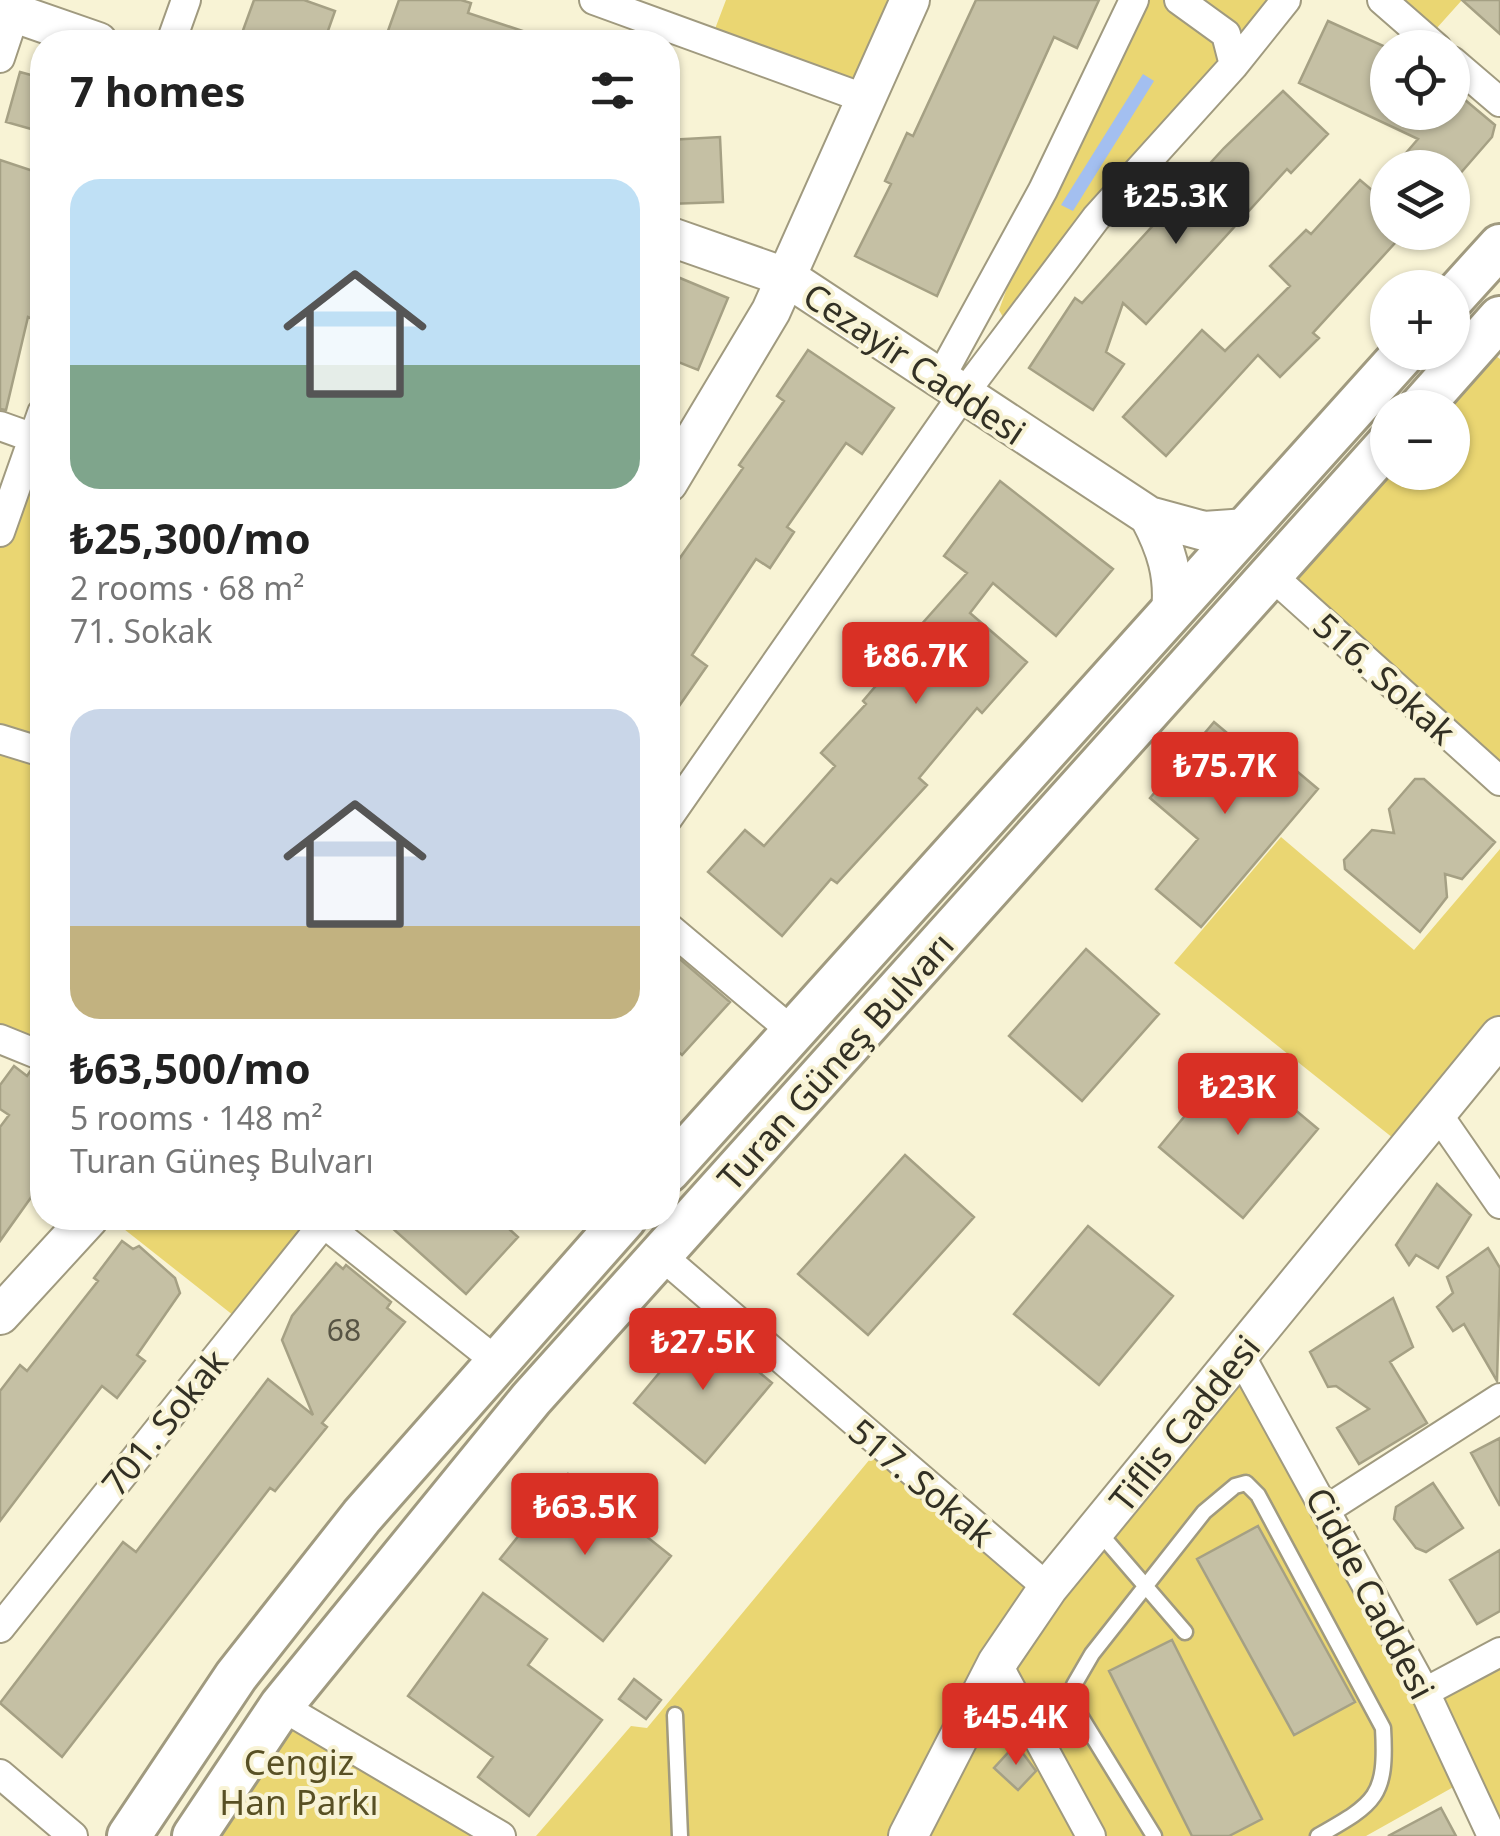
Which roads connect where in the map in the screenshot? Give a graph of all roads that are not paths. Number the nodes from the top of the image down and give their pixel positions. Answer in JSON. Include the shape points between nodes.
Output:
{"nodes":[{"id":1,"x":186,"y":0,"type":"edge"},
{"id":2,"x":594,"y":0,"type":"edge"},
{"id":3,"x":910,"y":0,"type":"edge"},
{"id":4,"x":1134,"y":0,"type":"edge"},
{"id":5,"x":1180,"y":0,"type":"edge"},
{"id":6,"x":1286,"y":0,"type":"edge"},
{"id":7,"x":1398,"y":5,"type":"edge"},
{"id":8,"x":7,"y":11,"type":"edge"},
{"id":9,"x":63,"y":30,"type":"edge"},
{"id":10,"x":175,"y":30,"type":"edge"},
{"id":11,"x":676,"y":30,"type":"edge"},
{"id":12,"x":1421,"y":30,"type":"edge"},
{"id":13,"x":680,"y":31,"type":"edge"},
{"id":14,"x":0,"y":58,"type":"edge"},
{"id":15,"x":1234,"y":65,"type":"junction"},
{"id":16,"x":1470,"y":76,"type":"edge"},
{"id":17,"x":868,"y":100,"type":"junction"},
{"id":18,"x":1500,"y":102,"type":"edge"},
{"id":19,"x":680,"y":240,"type":"edge"},
{"id":20,"x":1500,"y":246,"type":"edge"},
{"id":21,"x":788,"y":278,"type":"junction"},
{"id":22,"x":1470,"y":280,"type":"edge"},
{"id":23,"x":1500,"y":318,"type":"edge"},
{"id":24,"x":1389,"y":370,"type":"edge"},
{"id":25,"x":951,"y":388,"type":"junction"},
{"id":26,"x":1436,"y":390,"type":"edge"},
{"id":27,"x":0,"y":426,"type":"edge"},
{"id":28,"x":30,"y":429,"type":"edge"},
{"id":29,"x":30,"y":456,"type":"edge"},
{"id":30,"x":680,"y":463,"type":"edge"},
{"id":31,"x":1370,"y":464,"type":"edge"},
{"id":32,"x":1149,"y":516,"type":"junction"},
{"id":33,"x":1247,"y":528,"type":"junction"},
{"id":34,"x":0,"y":532,"type":"edge"},
{"id":35,"x":1271,"y":575,"type":"junction"},
{"id":36,"x":1171,"y":612,"type":"junction"},
{"id":37,"x":0,"y":739,"type":"edge"},
{"id":38,"x":30,"y":748,"type":"edge"},
{"id":39,"x":1500,"y":780,"type":"edge"},
{"id":40,"x":680,"y":800,"type":"edge"},
{"id":41,"x":680,"y":937,"type":"edge"},
{"id":42,"x":793,"y":1032,"type":"junction"},
{"id":43,"x":1500,"y":1036,"type":"edge"},
{"id":44,"x":0,"y":1039,"type":"edge"},
{"id":45,"x":30,"y":1051,"type":"edge"},
{"id":46,"x":1437,"y":1113,"type":"junction"},
{"id":47,"x":680,"y":1158,"type":"edge"},
{"id":48,"x":1500,"y":1204,"type":"edge"},
{"id":49,"x":78,"y":1230,"type":"edge"},
{"id":50,"x":314,"y":1230,"type":"edge"},
{"id":51,"x":336,"y":1230,"type":"edge"},
{"id":52,"x":614,"y":1230,"type":"edge"},
{"id":53,"x":662,"y":1256,"type":"junction"},
{"id":54,"x":0,"y":1315,"type":"edge"},
{"id":55,"x":1240,"y":1355,"type":"junction"},
{"id":56,"x":496,"y":1361,"type":"junction"},
{"id":57,"x":1500,"y":1398,"type":"edge"},
{"id":58,"x":1327,"y":1509,"type":"junction"},
{"id":59,"x":1098,"y":1530,"type":"junction"},
{"id":60,"x":1147,"y":1585,"type":"junction"},
{"id":61,"x":1048,"y":1588,"type":"junction"},
{"id":62,"x":0,"y":1628,"type":"edge"},
{"id":63,"x":1185,"y":1632,"type":"dead end"},
{"id":64,"x":1500,"y":1652,"type":"edge"},
{"id":65,"x":997,"y":1663,"type":"junction"},
{"id":66,"x":1424,"y":1692,"type":"junction"},
{"id":67,"x":281,"y":1706,"type":"junction"},
{"id":68,"x":675,"y":1715,"type":"dead end"},
{"id":69,"x":0,"y":1774,"type":"edge"},
{"id":70,"x":74,"y":1836,"type":"edge"},
{"id":71,"x":129,"y":1836,"type":"edge"},
{"id":72,"x":194,"y":1836,"type":"edge"},
{"id":73,"x":501,"y":1836,"type":"edge"},
{"id":74,"x":680,"y":1836,"type":"edge"},
{"id":75,"x":908,"y":1836,"type":"edge"},
{"id":76,"x":1092,"y":1836,"type":"edge"},
{"id":77,"x":1154,"y":1836,"type":"edge"},
{"id":78,"x":1318,"y":1836,"type":"edge"},
{"id":79,"x":1492,"y":1836,"type":"edge"}],
"edges":[{"from":1,"to":10,"type":"street"},
{"from":2,"to":11,"type":"street"},
{"from":3,"to":17,"type":"street"},
{"from":4,"to":25,"type":"street"},
{"from":5,"to":15,"type":"street","via":[[1226,34]]},
{"from":6,"to":15,"type":"street"},
{"from":7,"to":12,"type":"street"},
{"from":8,"to":9,"type":"street"},
{"from":8,"to":14,"type":"street"},
{"from":13,"to":17,"type":"street"},
{"from":15,"to":25,"type":"street"},
{"from":16,"to":18,"type":"street"},
{"from":17,"to":21,"type":"street"},
{"from":19,"to":21,"type":"street","name":"Cezayir Caddesi"},
{"from":20,"to":22,"type":"main road"},
{"from":21,"to":25,"type":"street","name":"Cezayir Caddesi"},
{"from":21,"to":30,"type":"street"},
{"from":23,"to":26,"type":"main road"},
{"from":24,"to":33,"type":"main road","name":"Turan Güneş Bulvarı"},
{"from":25,"to":32,"type":"street","name":"Cezayir Caddesi"},
{"from":25,"to":40,"type":"street"},
{"from":27,"to":28,"type":"street"},
{"from":29,"to":34,"type":"street"},
{"from":31,"to":35,"type":"main road","name":"Turan Güneş Bulvarı"},
{"from":32,"to":33,"type":"street","name":"Cezayir Caddesi","via":[[1204,531]]},
{"from":32,"to":36,"type":"street","via":[[1174,582]]},
{"from":33,"to":36,"type":"main road","name":"Turan Güneş Bulvarı"},
{"from":35,"to":39,"type":"street","name":"516. Sokak"},
{"from":35,"to":53,"type":"main road","name":"Turan Güneş Bulvarı"},
{"from":36,"to":42,"type":"main road","name":"Turan Güneş Bulvarı"},
{"from":37,"to":38,"type":"street"},
{"from":41,"to":42,"type":"street"},
{"from":42,"to":47,"type":"main road","name":"Turan Güneş Bulvarı"},
{"from":43,"to":46,"type":"street","name":"Tiflis Caddesi"},
{"from":44,"to":45,"type":"street"},
{"from":46,"to":48,"type":"street"},
{"from":46,"to":55,"type":"street","name":"Tiflis Caddesi"},
{"from":49,"to":54,"type":"street"},
{"from":50,"to":62,"type":"street","name":"701. Sokak"},
{"from":51,"to":56,"type":"street"},
{"from":52,"to":56,"type":"main road"},
{"from":53,"to":61,"type":"street","name":"517. Sokak"},
{"from":53,"to":67,"type":"main road","name":"Turan Güneş Bulvarı","via":[[531,1399]]},
{"from":55,"to":58,"type":"street","name":"Cidde Caddesi"},
{"from":55,"to":59,"type":"street","name":"Tiflis Caddesi"},
{"from":56,"to":71,"type":"main road","via":[[236,1676]]},
{"from":57,"to":58,"type":"street"},
{"from":58,"to":66,"type":"street","name":"Cidde Caddesi"},
{"from":59,"to":60,"type":"lane"},
{"from":59,"to":61,"type":"street","name":"Tiflis Caddesi"},
{"from":60,"to":63,"type":"lane"},
{"from":60,"to":77,"type":"lane","via":[[1074,1685],[1076,1710]]},
{"from":60,"to":78,"type":"lane","via":[[1204,1512],[1236,1486],[1246,1483],[1258,1495],[1383,1728],[1386,1769],[1379,1790],[1358,1813]]},
{"from":61,"to":65,"type":"street","name":"Tiflis Caddesi"},
{"from":64,"to":66,"type":"street"},
{"from":65,"to":75,"type":"street","name":"Tiflis Caddesi"},
{"from":65,"to":76,"type":"street"},
{"from":66,"to":79,"type":"street","name":"Cidde Caddesi"},
{"from":67,"to":72,"type":"main road","name":"Turan Güneş Bulvarı"},
{"from":67,"to":73,"type":"street"},
{"from":68,"to":74,"type":"lane"},
{"from":69,"to":70,"type":"street"}]}
